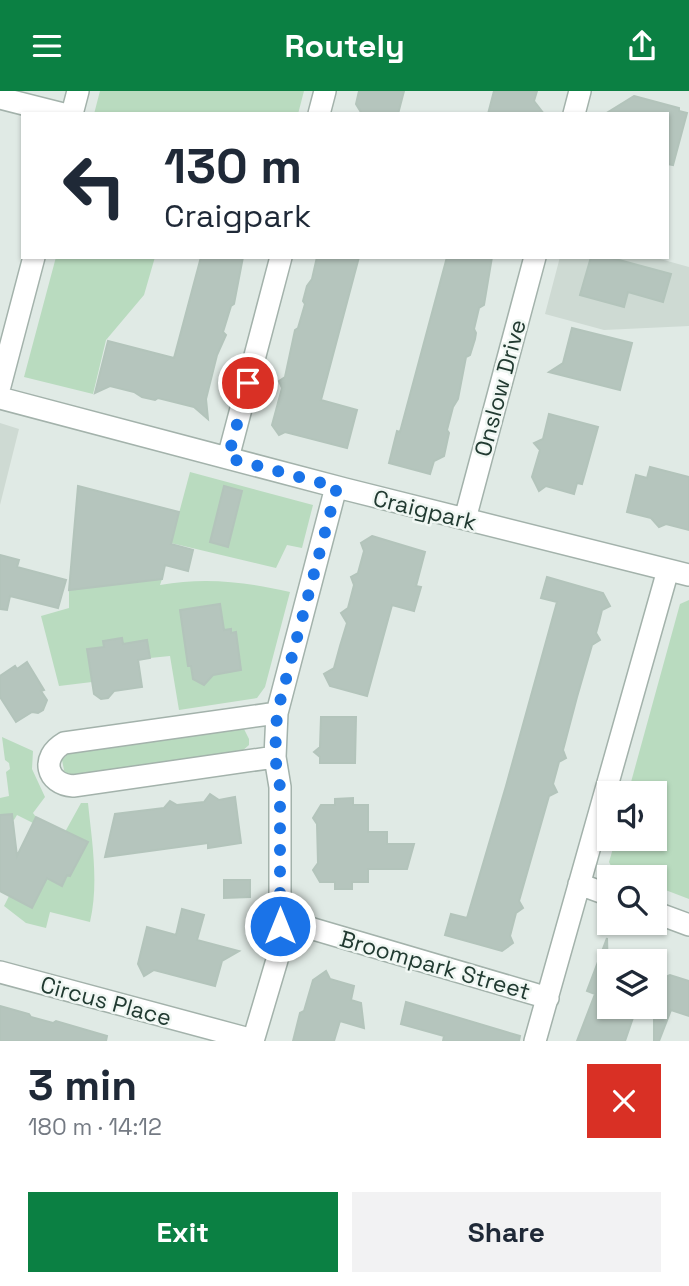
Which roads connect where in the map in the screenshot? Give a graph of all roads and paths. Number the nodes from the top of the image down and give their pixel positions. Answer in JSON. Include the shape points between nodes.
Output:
{"nodes":[{"id":1,"x":78,"y":91,"type":"edge"},
{"id":2,"x":326,"y":91,"type":"edge"},
{"id":3,"x":580,"y":91,"type":"edge"},
{"id":4,"x":0,"y":98,"type":"edge"},
{"id":5,"x":55,"y":112,"type":"edge"},
{"id":6,"x":73,"y":112,"type":"edge"},
{"id":7,"x":320,"y":112,"type":"edge"},
{"id":8,"x":575,"y":112,"type":"edge"},
{"id":9,"x":33,"y":259,"type":"edge"},
{"id":10,"x":280,"y":259,"type":"edge"},
{"id":11,"x":534,"y":259,"type":"edge"},
{"id":12,"x":0,"y":386,"type":"edge"},
{"id":13,"x":0,"y":398,"type":"edge"},
{"id":14,"x":228,"y":458,"type":"junction"},
{"id":15,"x":337,"y":487,"type":"junction"},
{"id":16,"x":466,"y":519,"type":"junction"},
{"id":17,"x":679,"y":573,"type":"edge"},
{"id":18,"x":277,"y":713,"type":"junction"},
{"id":19,"x":275,"y":757,"type":"junction"},
{"id":20,"x":579,"y":884,"type":"junction"},
{"id":21,"x":597,"y":891,"type":"edge"},
{"id":22,"x":667,"y":917,"type":"edge"},
{"id":23,"x":689,"y":925,"type":"edge"},
{"id":24,"x":280,"y":926,"type":"junction"},
{"id":25,"x":0,"y":972,"type":"edge"},
{"id":26,"x":548,"y":998,"type":"junction"},
{"id":27,"x":253,"y":1040,"type":"edge"},
{"id":28,"x":535,"y":1041,"type":"edge"}],
"edges":[{"from":1,"to":6,"type":"street"},
{"from":2,"to":7,"type":"street"},
{"from":3,"to":8,"type":"street"},
{"from":4,"to":5,"type":"street"},
{"from":9,"to":12,"type":"street"},
{"from":10,"to":14,"type":"street"},
{"from":11,"to":16,"type":"street","name":"Onslow Drive"},
{"from":13,"to":14,"type":"street","name":"Craigpark"},
{"from":14,"to":15,"type":"street","name":"Craigpark"},
{"from":15,"to":16,"type":"street","name":"Craigpark"},
{"from":15,"to":18,"type":"street"},
{"from":16,"to":17,"type":"street","name":"Craigpark"},
{"from":17,"to":20,"type":"street"},
{"from":18,"to":19,"type":"street"},
{"from":18,"to":19,"type":"street","via":[[64,743],[50,755],[48,764],[56,780],[73,786]]},
{"from":19,"to":24,"type":"street","via":[[280,787]]},
{"from":20,"to":21,"type":"street"},
{"from":20,"to":26,"type":"street"},
{"from":22,"to":23,"type":"street"},
{"from":24,"to":26,"type":"street","name":"Broompark Street","via":[[303,926]]},
{"from":24,"to":27,"type":"street","via":[[277,960]]},
{"from":25,"to":27,"type":"street","name":"Circus Place"},
{"from":26,"to":28,"type":"street"}]}
